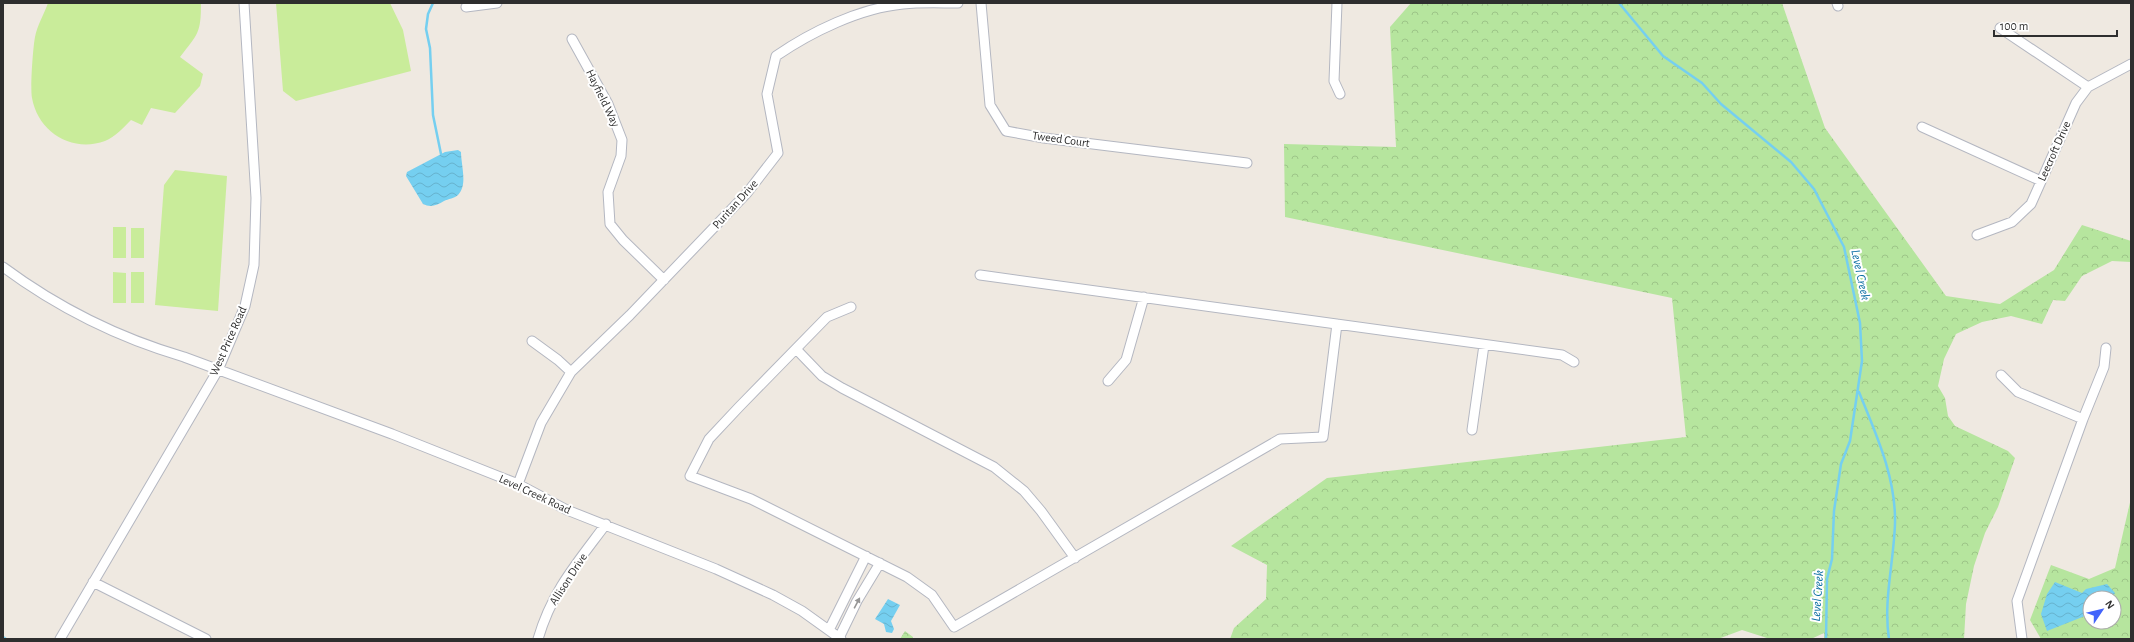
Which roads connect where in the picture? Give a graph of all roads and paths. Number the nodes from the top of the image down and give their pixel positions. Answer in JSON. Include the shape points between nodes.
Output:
{"nodes":[{"id":1,"x":244,"y":3,"type":"edge"},
{"id":2,"x":497,"y":3,"type":"edge"},
{"id":3,"x":958,"y":3,"type":"edge"},
{"id":4,"x":981,"y":3,"type":"edge"},
{"id":5,"x":1337,"y":3,"type":"edge"},
{"id":6,"x":466,"y":7,"type":"dead end"},
{"id":7,"x":2000,"y":28,"type":"dead end"},
{"id":8,"x":572,"y":39,"type":"dead end"},
{"id":9,"x":2131,"y":64,"type":"edge"},
{"id":10,"x":2088,"y":87,"type":"junction"},
{"id":11,"x":1340,"y":94,"type":"dead end"},
{"id":12,"x":1922,"y":127,"type":"dead end"},
{"id":13,"x":1247,"y":163,"type":"dead end"},
{"id":14,"x":2041,"y":181,"type":"junction"},
{"id":15,"x":1977,"y":235,"type":"dead end"},
{"id":16,"x":3,"y":267,"type":"edge"},
{"id":17,"x":980,"y":275,"type":"dead end"},
{"id":18,"x":664,"y":280,"type":"junction"},
{"id":19,"x":1144,"y":298,"type":"junction"},
{"id":20,"x":851,"y":306,"type":"dead end"},
{"id":21,"x":1337,"y":324,"type":"junction"},
{"id":22,"x":532,"y":341,"type":"dead end"},
{"id":23,"x":1484,"y":345,"type":"junction"},
{"id":24,"x":2106,"y":348,"type":"dead end"},
{"id":25,"x":796,"y":349,"type":"junction"},
{"id":26,"x":1574,"y":362,"type":"dead end"},
{"id":27,"x":218,"y":370,"type":"junction"},
{"id":28,"x":571,"y":372,"type":"junction"},
{"id":29,"x":2001,"y":374,"type":"dead end"},
{"id":30,"x":1108,"y":381,"type":"dead end"},
{"id":31,"x":2083,"y":419,"type":"junction"},
{"id":32,"x":1472,"y":430,"type":"dead end"},
{"id":33,"x":518,"y":484,"type":"junction"},
{"id":34,"x":606,"y":524,"type":"junction"},
{"id":35,"x":866,"y":556,"type":"junction"},
{"id":36,"x":1075,"y":558,"type":"junction"},
{"id":37,"x":880,"y":563,"type":"junction"},
{"id":38,"x":93,"y":582,"type":"junction"},
{"id":39,"x":829,"y":630,"type":"junction"},
{"id":40,"x":840,"y":638,"type":"edge"},
{"id":41,"x":60,"y":639,"type":"edge"},
{"id":42,"x":206,"y":639,"type":"edge"},
{"id":43,"x":538,"y":639,"type":"edge"},
{"id":44,"x":2022,"y":639,"type":"edge"}],
"edges":[{"from":1,"to":27,"type":"street","name":"West Price Road","via":[[256,198],[254,265],[245,306]]},
{"from":2,"to":6,"type":"street"},
{"from":3,"to":18,"type":"street","name":"Puritan Drive","via":[[902,4],[871,10],[800,39],[776,56],[767,94],[778,154],[747,193]]},
{"from":4,"to":13,"type":"street","name":"Tweed Court","via":[[990,105],[1006,131]]},
{"from":5,"to":11,"type":"street","via":[[1334,81]]},
{"from":7,"to":10,"type":"street"},
{"from":8,"to":18,"type":"street","name":"Hayfield Way","via":[[608,104],[622,140],[621,156],[608,192],[610,224]]},
{"from":9,"to":10,"type":"street","name":"Leecroft Drive"},
{"from":10,"to":14,"type":"street","name":"Leecroft Drive","via":[[2076,103]]},
{"from":12,"to":14,"type":"street"},
{"from":14,"to":15,"type":"street","name":"Leecroft Drive","via":[[2032,204],[2012,222]]},
{"from":16,"to":27,"type":"street","name":"Level Creek Road","via":[[63,306],[104,328]]},
{"from":17,"to":19,"type":"street"},
{"from":18,"to":28,"type":"street","name":"Puritan Drive"},
{"from":19,"to":21,"type":"street"},
{"from":19,"to":30,"type":"street","via":[[1126,360]]},
{"from":20,"to":25,"type":"street","via":[[827,318]]},
{"from":21,"to":23,"type":"street"},
{"from":21,"to":36,"type":"street","via":[[1324,437],[1280,439]]},
{"from":22,"to":28,"type":"street"},
{"from":23,"to":26,"type":"street","via":[[1562,355]]},
{"from":23,"to":32,"type":"street"},
{"from":24,"to":31,"type":"street","via":[[2104,367]]},
{"from":25,"to":35,"type":"street","via":[[709,439],[690,476],[751,499]]},
{"from":25,"to":36,"type":"street","via":[[822,376],[842,388],[994,467],[1024,491]]},
{"from":27,"to":33,"type":"street","name":"Level Creek Road"},
{"from":27,"to":38,"type":"street","name":"West Price Road"},
{"from":28,"to":33,"type":"street","name":"Puritan Drive","via":[[541,423]]},
{"from":29,"to":31,"type":"street","via":[[2018,392]]},
{"from":31,"to":44,"type":"street","via":[[2017,601]]},
{"from":33,"to":34,"type":"street","name":"Level Creek Road","via":[[566,510]]},
{"from":34,"to":39,"type":"street","name":"Level Creek Road","via":[[773,595]]},
{"from":34,"to":43,"type":"street","name":"Allison Drive","via":[[557,591],[545,615]]},
{"from":35,"to":37,"type":"street"},
{"from":35,"to":39,"type":"street"},
{"from":36,"to":37,"type":"street","via":[[954,627],[932,595],[907,577]]},
{"from":40,"to":37,"type":"street","one_way":true,"via":[[857,601]]},
{"from":38,"to":41,"type":"street","name":"West Price Road"},
{"from":38,"to":42,"type":"street"},
{"from":39,"to":40,"type":"street","name":"Level Creek Road"}]}
